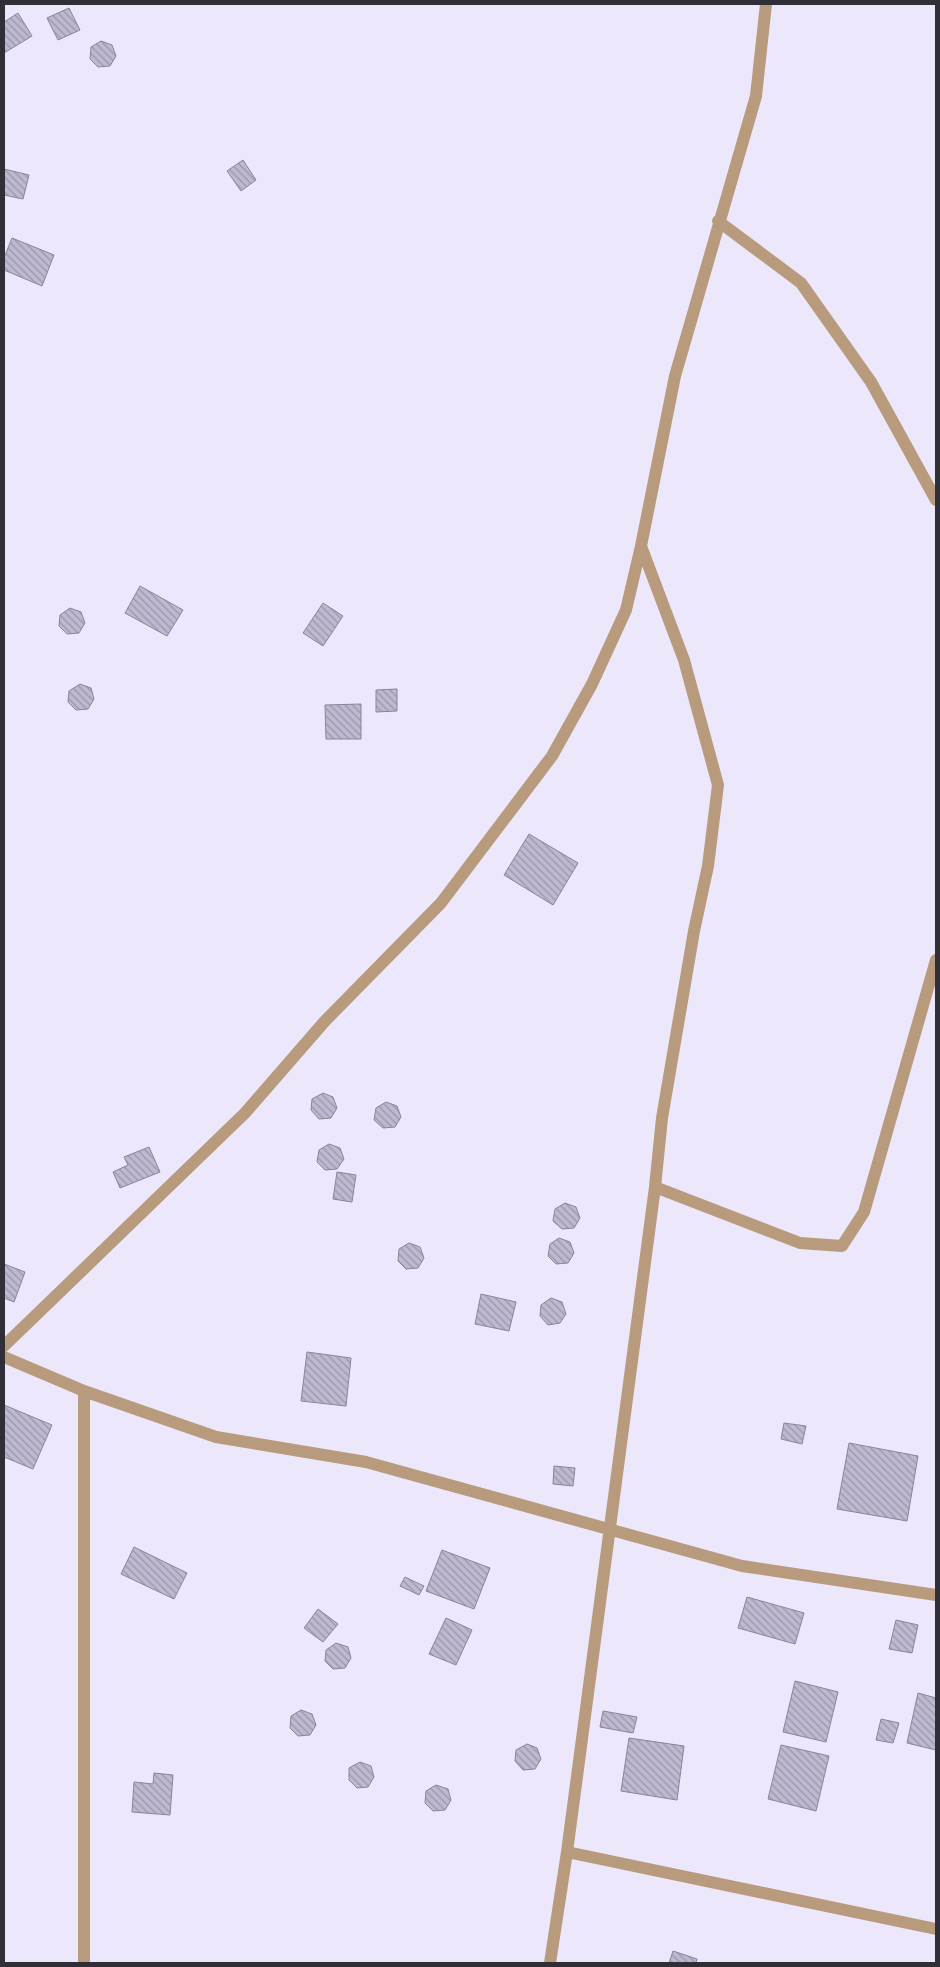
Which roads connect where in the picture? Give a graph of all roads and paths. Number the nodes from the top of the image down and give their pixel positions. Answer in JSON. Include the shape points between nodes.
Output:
{"nodes":[{"id":1,"x":766,"y":4,"type":"edge"},
{"id":2,"x":718,"y":221,"type":"junction"},
{"id":3,"x":936,"y":500,"type":"edge"},
{"id":4,"x":641,"y":546,"type":"junction"},
{"id":5,"x":936,"y":960,"type":"edge"},
{"id":6,"x":655,"y":1188,"type":"junction"},
{"id":7,"x":4,"y":1346,"type":"edge"},
{"id":8,"x":4,"y":1357,"type":"edge"},
{"id":9,"x":84,"y":1391,"type":"junction"},
{"id":10,"x":609,"y":1529,"type":"junction"},
{"id":11,"x":936,"y":1595,"type":"edge"},
{"id":12,"x":567,"y":1852,"type":"junction"},
{"id":13,"x":936,"y":1929,"type":"edge"},
{"id":14,"x":87,"y":1961,"type":"edge"},
{"id":15,"x":550,"y":1963,"type":"edge"}],
"edges":[{"from":1,"to":2,"type":"street","via":[[756,96]]},
{"from":2,"to":3,"type":"street","via":[[801,283],[871,382]]},
{"from":2,"to":4,"type":"street","via":[[675,376]]},
{"from":4,"to":6,"type":"street","via":[[684,660],[718,784],[708,866],[662,1118]]},
{"from":4,"to":7,"type":"street","via":[[626,610],[579,708],[552,756],[441,903],[325,1021],[244,1114]]},
{"from":5,"to":6,"type":"street","via":[[864,1212],[842,1246],[800,1243]]},
{"from":6,"to":10,"type":"street"},
{"from":8,"to":9,"type":"street"},
{"from":9,"to":10,"type":"street","via":[[216,1437],[366,1462]]},
{"from":9,"to":14,"type":"street"},
{"from":10,"to":11,"type":"street","via":[[742,1566]]},
{"from":10,"to":12,"type":"street"},
{"from":12,"to":13,"type":"street"},
{"from":12,"to":15,"type":"street"}]}
